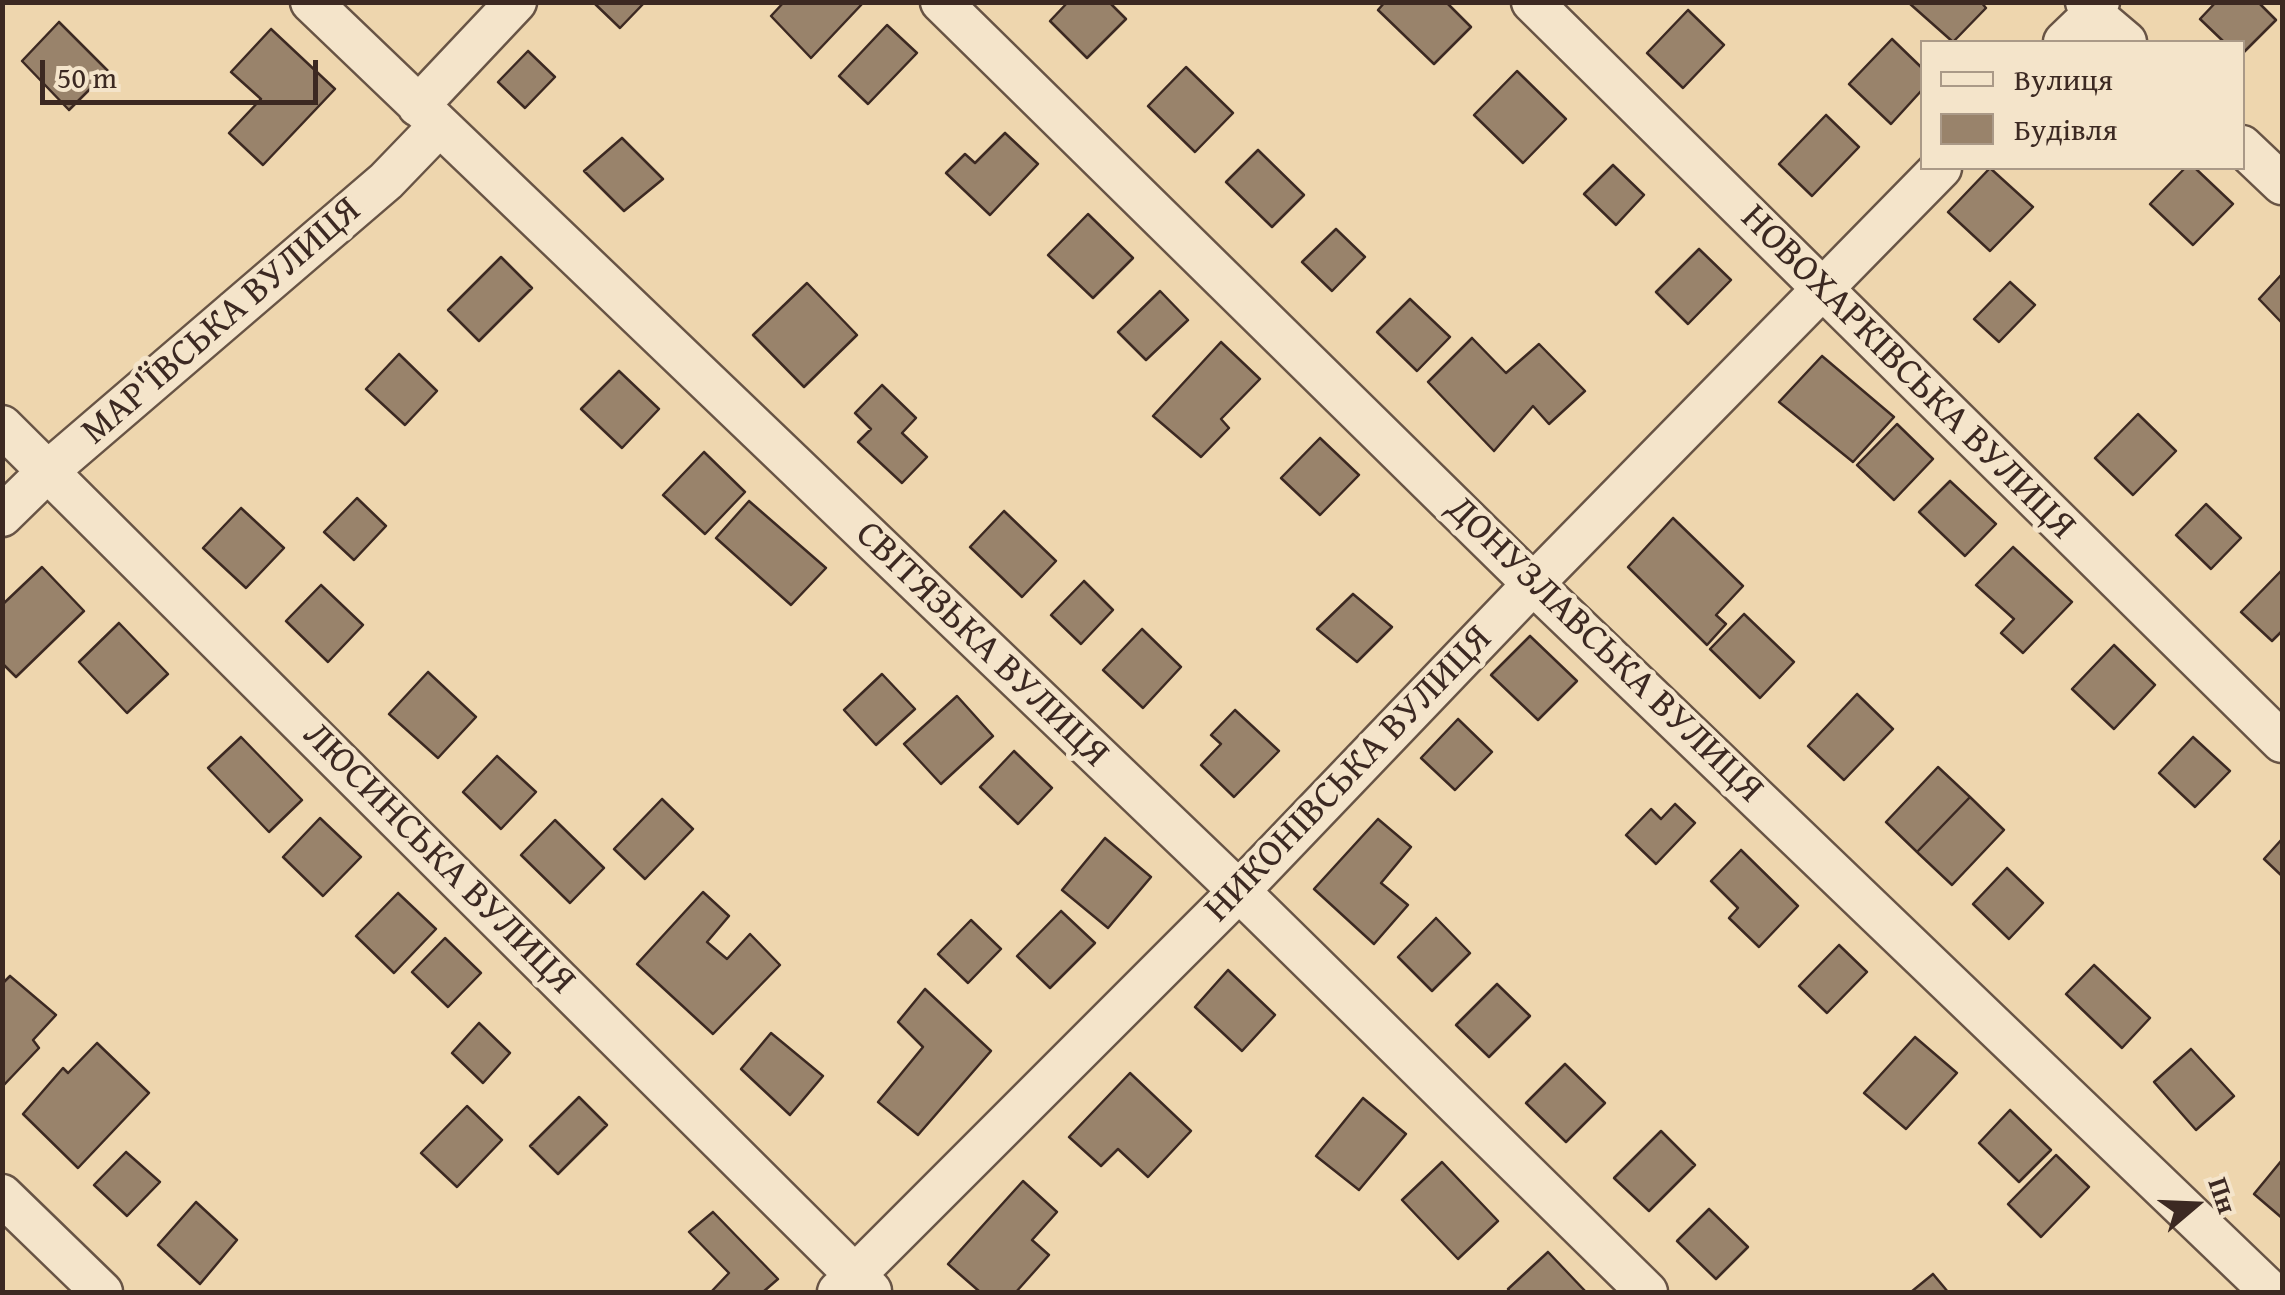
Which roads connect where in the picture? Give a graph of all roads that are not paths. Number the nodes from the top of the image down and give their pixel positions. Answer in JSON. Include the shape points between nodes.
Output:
{"nodes":[{"id":1,"x":311,"y":2,"type":"edge"},
{"id":2,"x":516,"y":2,"type":"edge"},
{"id":3,"x":941,"y":2,"type":"edge"},
{"id":4,"x":1532,"y":2,"type":"edge"},
{"id":5,"x":2093,"y":6,"type":"edge"},
{"id":6,"x":2066,"y":40,"type":"edge"},
{"id":7,"x":2124,"y":40,"type":"edge"},
{"id":8,"x":429,"y":116,"type":"junction"},
{"id":9,"x":2245,"y":149,"type":"edge"},
{"id":10,"x":1938,"y":170,"type":"edge"},
{"id":11,"x":2282,"y":184,"type":"edge"},
{"id":12,"x":1821,"y":289,"type":"junction"},
{"id":13,"x":2,"y":426,"type":"edge"},
{"id":14,"x":48,"y":470,"type":"junction"},
{"id":15,"x":2,"y":516,"type":"edge"},
{"id":16,"x":1533,"y":584,"type":"junction"},
{"id":17,"x":2282,"y":742,"type":"edge"},
{"id":18,"x":1239,"y":891,"type":"junction"},
{"id":19,"x":2,"y":1196,"type":"edge"},
{"id":20,"x":855,"y":1287,"type":"edge"},
{"id":21,"x":102,"y":1292,"type":"edge"},
{"id":22,"x":1647,"y":1292,"type":"edge"},
{"id":23,"x":2272,"y":1292,"type":"edge"}],
"edges":[{"from":1,"to":8,"type":"street","name":"СВІТЯЗЬКА ВУЛИЦЯ"},
{"from":2,"to":8,"type":"street","name":"МАР'ЇВСЬКА ВУЛИЦЯ"},
{"from":3,"to":16,"type":"street","name":"ДОНУЗЛАВСЬКА ВУЛИЦЯ"},
{"from":4,"to":12,"type":"street","name":"НОВОХАРКІВСЬКА ВУЛИЦЯ"},
{"from":5,"to":6,"type":"street"},
{"from":5,"to":7,"type":"street"},
{"from":8,"to":14,"type":"street","name":"МАР'ЇВСЬКА ВУЛИЦЯ","via":[[386,182]]},
{"from":8,"to":18,"type":"street","name":"СВІТЯЗЬКА ВУЛИЦЯ"},
{"from":9,"to":11,"type":"street"},
{"from":10,"to":12,"type":"street","name":"НИКОНІВСЬКА ВУЛИЦЯ"},
{"from":12,"to":16,"type":"street","name":"НИКОНІВСЬКА ВУЛИЦЯ"},
{"from":12,"to":17,"type":"street","name":"НОВОХАРКІВСЬКА ВУЛИЦЯ"},
{"from":13,"to":14,"type":"street","name":"ЛЮСИНСЬКА ВУЛИЦЯ"},
{"from":14,"to":15,"type":"street","name":"МАР'ЇВСЬКА ВУЛИЦЯ"},
{"from":14,"to":20,"type":"street","name":"ЛЮСИНСЬКА ВУЛИЦЯ"},
{"from":16,"to":18,"type":"street","name":"НИКОНІВСЬКА ВУЛИЦЯ"},
{"from":16,"to":23,"type":"street","name":"ДОНУЗЛАВСЬКА ВУЛИЦЯ"},
{"from":18,"to":20,"type":"street","name":"НИКОНІВСЬКА ВУЛИЦЯ"},
{"from":18,"to":22,"type":"street","name":"СВІТЯЗЬКА ВУЛИЦЯ"},
{"from":19,"to":21,"type":"street"}]}
